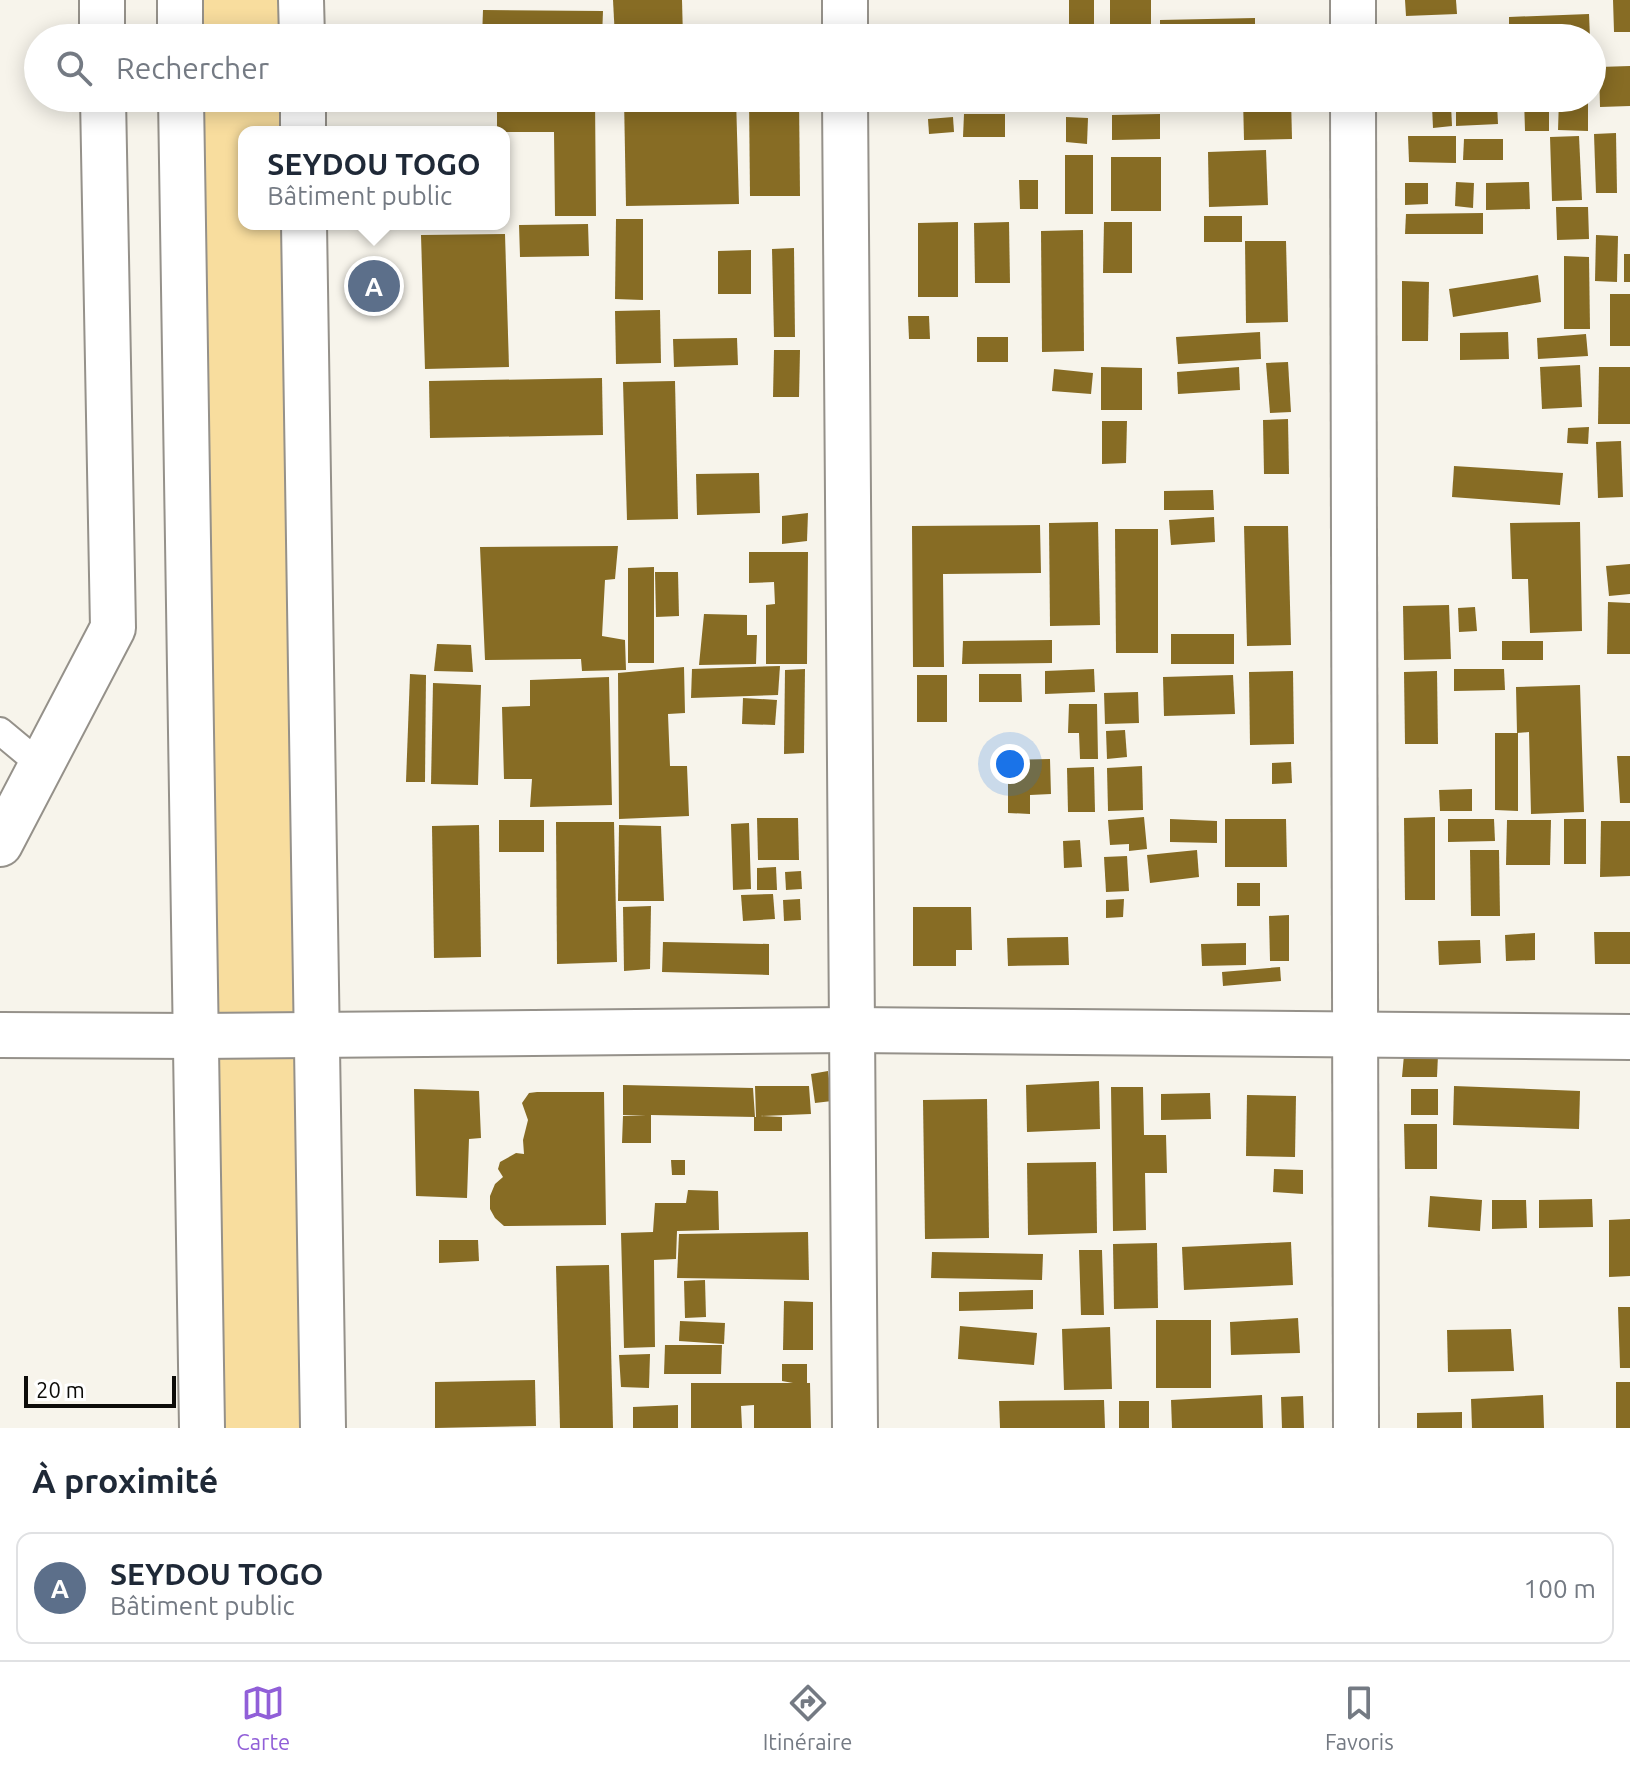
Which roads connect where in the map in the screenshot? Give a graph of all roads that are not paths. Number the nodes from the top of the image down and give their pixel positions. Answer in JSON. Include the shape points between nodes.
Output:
{"nodes":[{"id":1,"x":102,"y":0,"type":"edge"},
{"id":2,"x":180,"y":0,"type":"edge"},
{"id":3,"x":301,"y":0,"type":"edge"},
{"id":4,"x":845,"y":0,"type":"edge"},
{"id":5,"x":1353,"y":0,"type":"edge"},
{"id":6,"x":102,"y":24,"type":"edge"},
{"id":7,"x":180,"y":24,"type":"edge"},
{"id":8,"x":302,"y":24,"type":"edge"},
{"id":9,"x":845,"y":24,"type":"edge"},
{"id":10,"x":1353,"y":24,"type":"edge"},
{"id":11,"x":103,"y":112,"type":"edge"},
{"id":12,"x":181,"y":112,"type":"edge"},
{"id":13,"x":845,"y":112,"type":"edge"},
{"id":14,"x":1353,"y":112,"type":"edge"},
{"id":15,"x":304,"y":230,"type":"edge"},
{"id":16,"x":0,"y":731,"type":"edge"},
{"id":17,"x":42,"y":766,"type":"junction"},
{"id":18,"x":0,"y":844,"type":"edge"},
{"id":19,"x":852,"y":1030,"type":"junction"},
{"id":20,"x":317,"y":1034,"type":"junction"},
{"id":21,"x":0,"y":1035,"type":"edge"},
{"id":22,"x":1355,"y":1035,"type":"junction"},
{"id":23,"x":196,"y":1036,"type":"junction"},
{"id":24,"x":1630,"y":1037,"type":"edge"},
{"id":25,"x":202,"y":1428,"type":"edge"},
{"id":26,"x":323,"y":1428,"type":"edge"},
{"id":27,"x":855,"y":1428,"type":"edge"},
{"id":28,"x":1356,"y":1428,"type":"edge"}],
"edges":[{"from":1,"to":6,"type":"street"},
{"from":2,"to":7,"type":"street"},
{"from":3,"to":8,"type":"street"},
{"from":4,"to":9,"type":"street"},
{"from":5,"to":10,"type":"street"},
{"from":11,"to":17,"type":"street","via":[[113,628]]},
{"from":12,"to":23,"type":"street"},
{"from":13,"to":19,"type":"street"},
{"from":14,"to":22,"type":"street"},
{"from":15,"to":20,"type":"street"},
{"from":16,"to":17,"type":"lane"},
{"from":17,"to":18,"type":"street"},
{"from":19,"to":20,"type":"street"},
{"from":19,"to":22,"type":"street"},
{"from":19,"to":27,"type":"street"},
{"from":20,"to":23,"type":"street"},
{"from":20,"to":26,"type":"street"},
{"from":21,"to":23,"type":"street"},
{"from":22,"to":24,"type":"street"},
{"from":22,"to":28,"type":"street"},
{"from":23,"to":25,"type":"street"}]}
